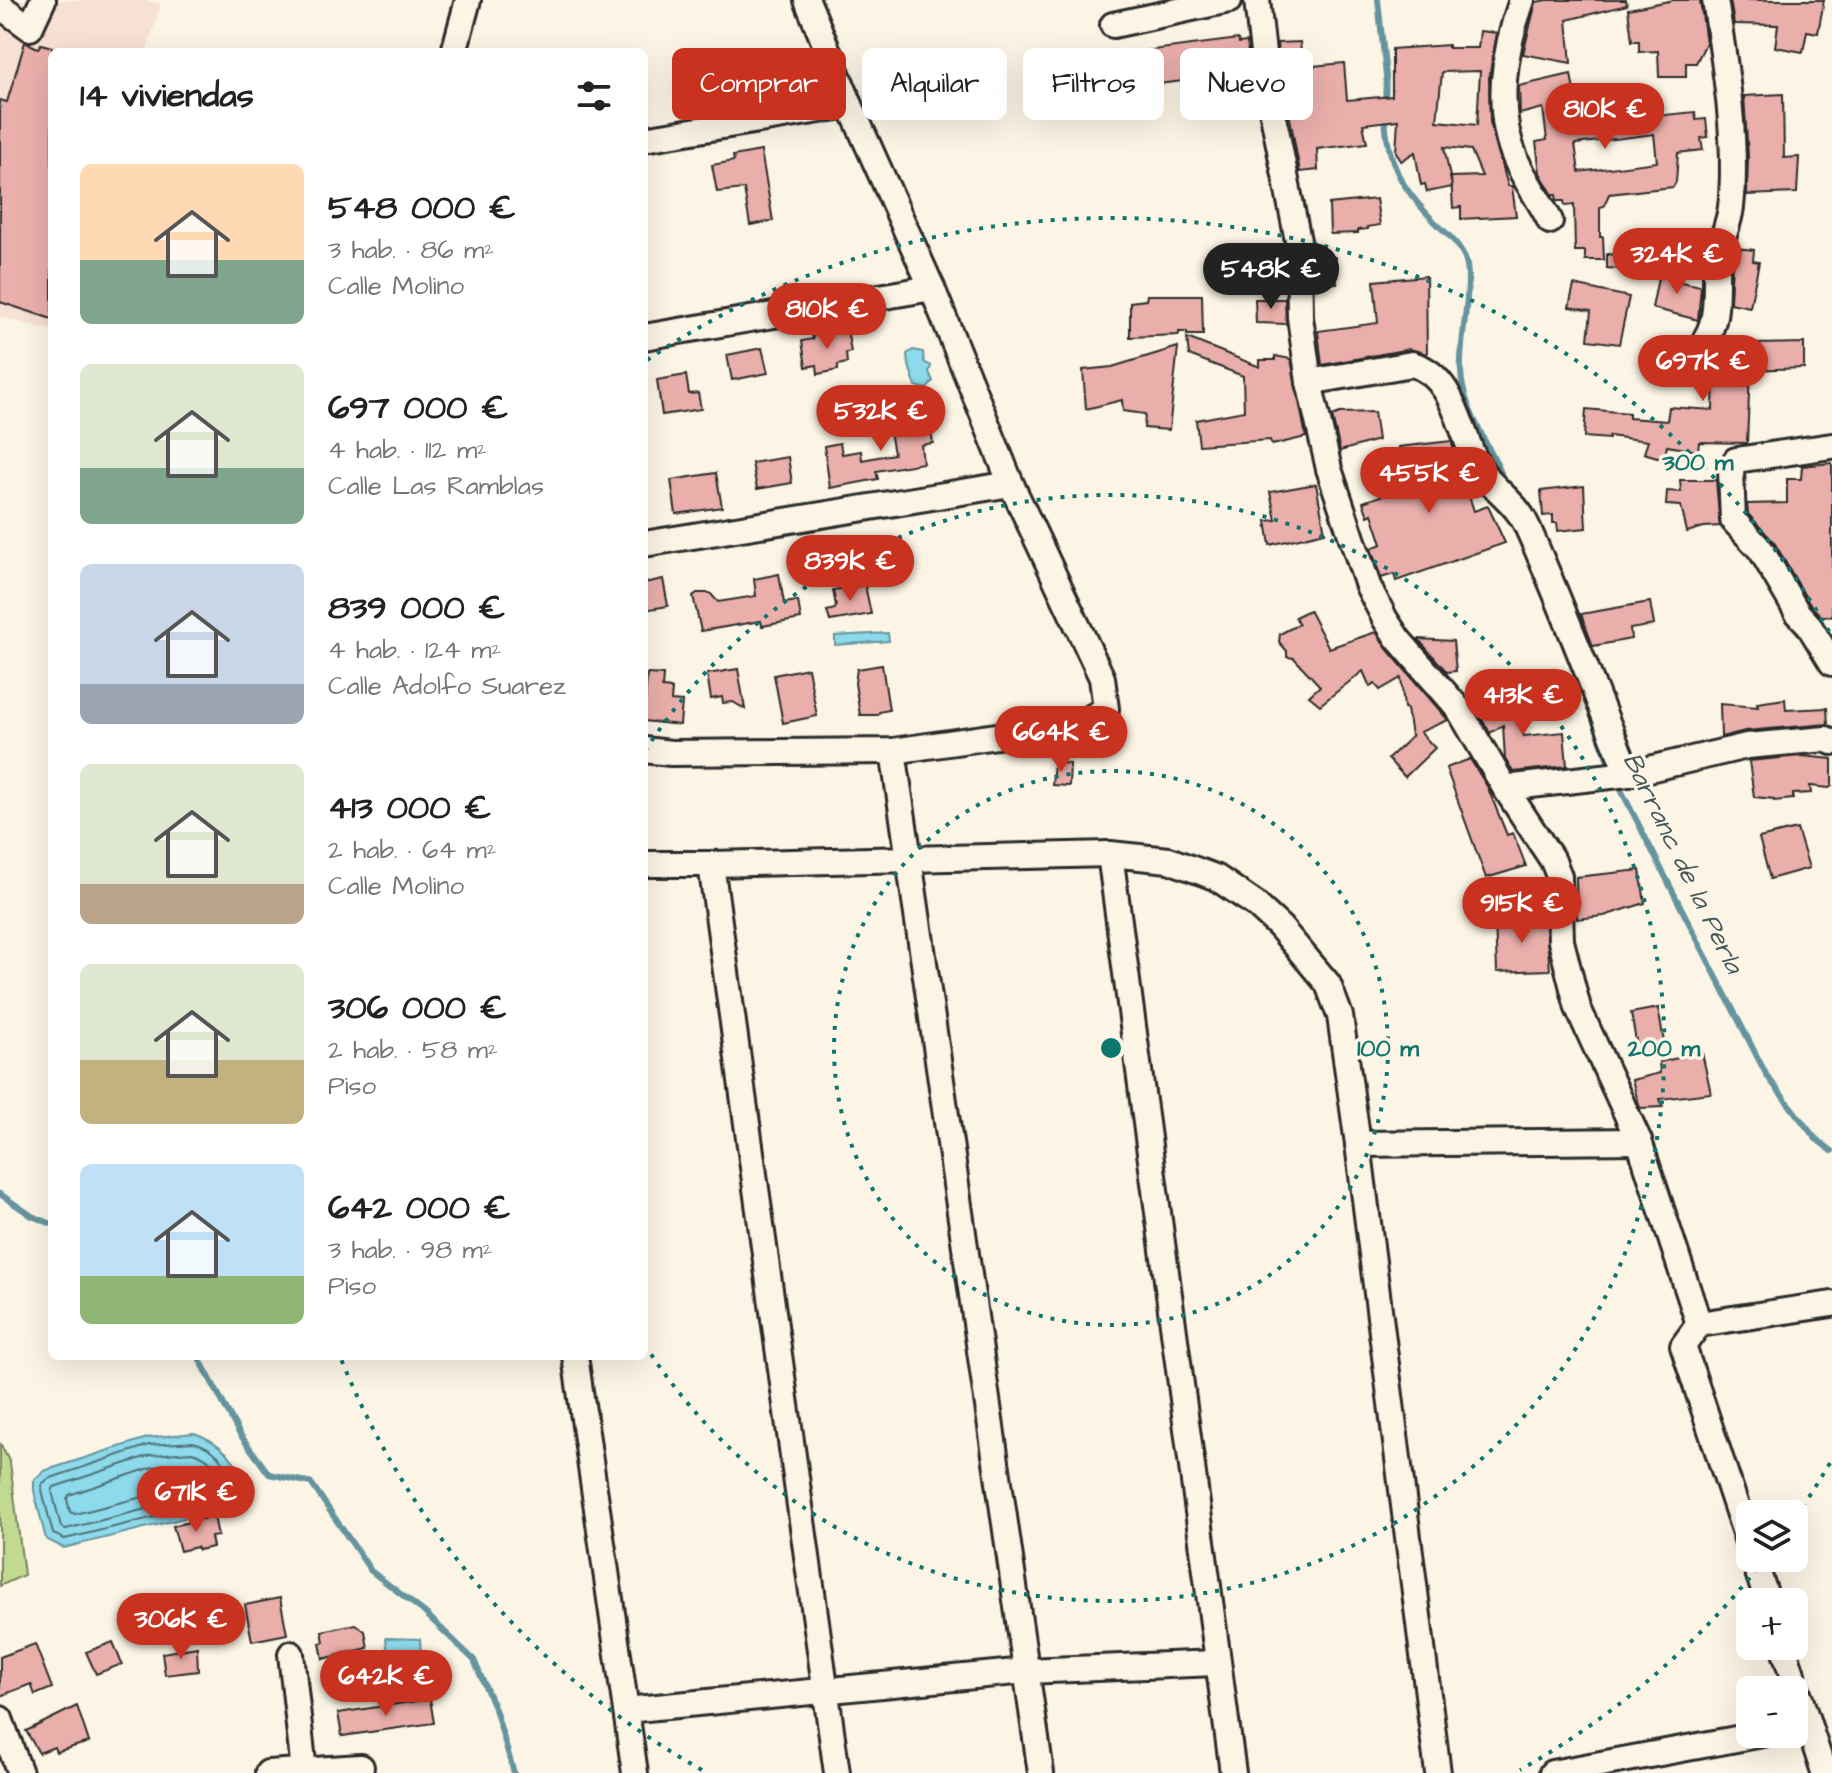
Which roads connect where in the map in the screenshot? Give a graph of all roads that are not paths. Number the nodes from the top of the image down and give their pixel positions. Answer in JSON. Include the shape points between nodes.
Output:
{"nodes":[{"id":1,"x":43,"y":0,"type":"edge"},
{"id":2,"x":468,"y":0,"type":"edge"},
{"id":3,"x":807,"y":0,"type":"edge"},
{"id":4,"x":1229,"y":0,"type":"edge"},
{"id":5,"x":1257,"y":0,"type":"edge"},
{"id":6,"x":1522,"y":0,"type":"edge"},
{"id":7,"x":1715,"y":0,"type":"edge"},
{"id":8,"x":0,"y":6,"type":"edge"},
{"id":9,"x":1113,"y":25,"type":"dead end"},
{"id":10,"x":455,"y":48,"type":"edge"},
{"id":11,"x":850,"y":105,"type":"junction"},
{"id":12,"x":648,"y":138,"type":"edge"},
{"id":13,"x":1550,"y":221,"type":"dead end"},
{"id":14,"x":932,"y":288,"type":"junction"},
{"id":15,"x":648,"y":336,"type":"edge"},
{"id":16,"x":1706,"y":338,"type":"dead end"},
{"id":17,"x":1309,"y":382,"type":"junction"},
{"id":18,"x":1832,"y":446,"type":"edge"},
{"id":19,"x":1011,"y":484,"type":"junction"},
{"id":20,"x":648,"y":543,"type":"edge"},
{"id":21,"x":1832,"y":663,"type":"edge"},
{"id":22,"x":1830,"y":737,"type":"edge"},
{"id":23,"x":648,"y":750,"type":"edge"},
{"id":24,"x":893,"y":751,"type":"junction"},
{"id":25,"x":1628,"y":774,"type":"junction"},
{"id":26,"x":1505,"y":788,"type":"junction"},
{"id":27,"x":1110,"y":854,"type":"junction"},
{"id":28,"x":909,"y":859,"type":"junction"},
{"id":29,"x":648,"y":864,"type":"edge"},
{"id":30,"x":711,"y":864,"type":"junction"},
{"id":31,"x":1639,"y":1141,"type":"junction"},
{"id":32,"x":1358,"y":1144,"type":"junction"},
{"id":33,"x":1832,"y":1304,"type":"edge"},
{"id":34,"x":1699,"y":1324,"type":"junction"},
{"id":35,"x":576,"y":1360,"type":"edge"},
{"id":36,"x":1736,"y":1506,"type":"edge"},
{"id":37,"x":291,"y":1654,"type":"dead end"},
{"id":38,"x":1788,"y":1660,"type":"edge"},
{"id":39,"x":1216,"y":1663,"type":"junction"},
{"id":40,"x":1026,"y":1671,"type":"junction"},
{"id":41,"x":826,"y":1691,"type":"junction"},
{"id":42,"x":626,"y":1710,"type":"junction"},
{"id":43,"x":0,"y":1719,"type":"edge"},
{"id":44,"x":1812,"y":1725,"type":"edge"},
{"id":45,"x":1736,"y":1739,"type":"edge"},
{"id":46,"x":361,"y":1767,"type":"dead end"},
{"id":47,"x":304,"y":1771,"type":"junction"},
{"id":48,"x":20,"y":1773,"type":"edge"},
{"id":49,"x":268,"y":1773,"type":"edge"},
{"id":50,"x":635,"y":1773,"type":"edge"},
{"id":51,"x":837,"y":1773,"type":"edge"},
{"id":52,"x":1041,"y":1773,"type":"edge"},
{"id":53,"x":1233,"y":1773,"type":"edge"},
{"id":54,"x":1438,"y":1773,"type":"edge"},
{"id":55,"x":1552,"y":1773,"type":"edge"},
{"id":56,"x":1824,"y":1773,"type":"edge"}],
"edges":[{"from":1,"to":8,"type":"street","via":[[30,28]]},
{"from":2,"to":10,"type":"street"},
{"from":3,"to":11,"type":"street"},
{"from":4,"to":9,"type":"street"},
{"from":5,"to":17,"type":"street","via":[[1266,79],[1299,246],[1300,317]]},
{"from":6,"to":13,"type":"street","via":[[1510,38],[1505,122],[1518,165]]},
{"from":7,"to":16,"type":"street","via":[[1733,176],[1717,261],[1713,327]]},
{"from":11,"to":12,"type":"street"},
{"from":11,"to":14,"type":"street"},
{"from":14,"to":15,"type":"street"},
{"from":14,"to":19,"type":"street"},
{"from":17,"to":25,"type":"street","via":[[1412,364],[1437,376],[1477,466],[1524,520]]},
{"from":17,"to":26,"type":"street","via":[[1329,469],[1368,586],[1398,639],[1458,708]]},
{"from":18,"to":21,"type":"street","via":[[1736,460],[1730,494],[1733,520],[1761,550]]},
{"from":19,"to":20,"type":"street"},
{"from":19,"to":24,"type":"street","via":[[1102,678],[1106,709],[1080,724]]},
{"from":22,"to":25,"type":"street","via":[[1747,746]]},
{"from":23,"to":24,"type":"street"},
{"from":24,"to":28,"type":"street"},
{"from":25,"to":26,"type":"street"},
{"from":26,"to":31,"type":"street","via":[[1559,876],[1561,941],[1578,1008]]},
{"from":27,"to":28,"type":"street"},
{"from":27,"to":32,"type":"street","via":[[1169,860],[1217,878],[1255,904],[1304,953],[1328,984],[1340,1016]]},
{"from":27,"to":39,"type":"street"},
{"from":28,"to":30,"type":"street"},
{"from":28,"to":40,"type":"street"},
{"from":29,"to":30,"type":"street"},
{"from":30,"to":41,"type":"street"},
{"from":31,"to":32,"type":"street"},
{"from":31,"to":34,"type":"street"},
{"from":32,"to":54,"type":"street"},
{"from":33,"to":34,"type":"street"},
{"from":34,"to":36,"type":"street","via":[[1683,1346]]},
{"from":35,"to":42,"type":"street"},
{"from":37,"to":47,"type":"street"},
{"from":38,"to":44,"type":"street"},
{"from":39,"to":40,"type":"street"},
{"from":39,"to":53,"type":"street"},
{"from":40,"to":41,"type":"street"},
{"from":40,"to":52,"type":"street"},
{"from":41,"to":42,"type":"street"},
{"from":41,"to":51,"type":"street"},
{"from":42,"to":50,"type":"street"},
{"from":43,"to":48,"type":"street"},
{"from":44,"to":56,"type":"street"},
{"from":45,"to":55,"type":"street"},
{"from":46,"to":47,"type":"street"},
{"from":47,"to":49,"type":"street"}]}
